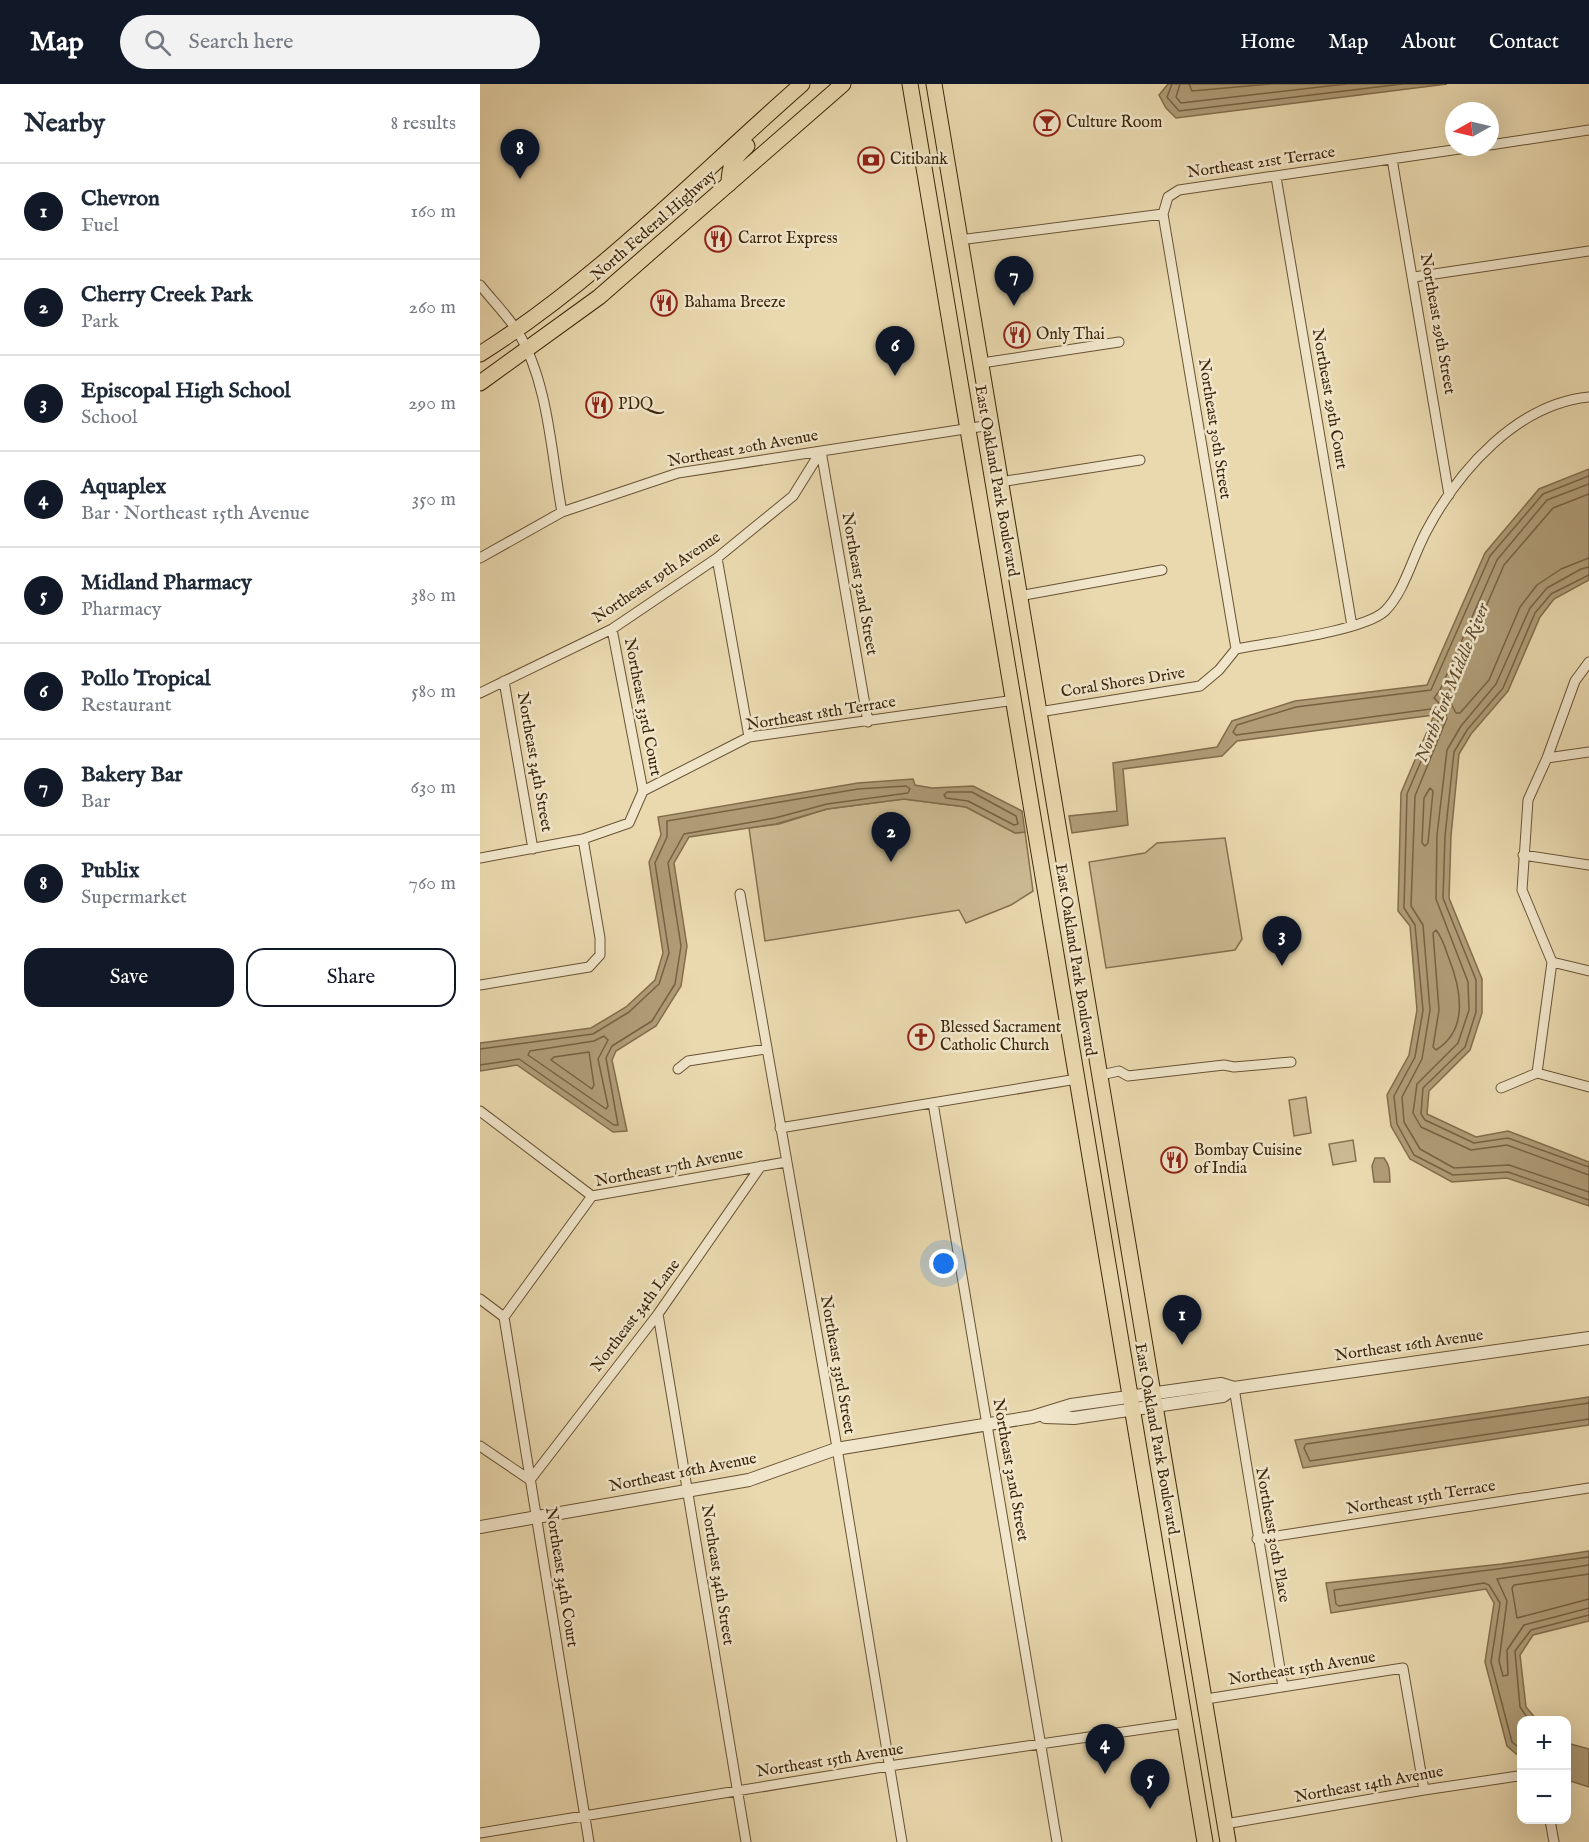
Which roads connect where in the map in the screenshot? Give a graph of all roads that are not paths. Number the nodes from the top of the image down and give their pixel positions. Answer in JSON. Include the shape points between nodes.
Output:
{"nodes":[{"id":1,"x":802,"y":84,"type":"edge"},
{"id":2,"x":843,"y":84,"type":"edge"},
{"id":3,"x":910,"y":84,"type":"edge"},
{"id":4,"x":934,"y":84,"type":"edge"},
{"id":5,"x":763,"y":119,"type":"junction"},
{"id":6,"x":1589,"y":130,"type":"edge"},
{"id":7,"x":1499,"y":144,"type":"edge"},
{"id":8,"x":1445,"y":151,"type":"edge"},
{"id":9,"x":1392,"y":159,"type":"junction"},
{"id":10,"x":714,"y":163,"type":"junction"},
{"id":11,"x":1276,"y":177,"type":"junction"},
{"id":12,"x":729,"y":184,"type":"junction"},
{"id":13,"x":705,"y":206,"type":"junction"},
{"id":14,"x":932,"y":213,"type":"junction"},
{"id":15,"x":1163,"y":214,"type":"junction"},
{"id":16,"x":958,"y":234,"type":"junction"},
{"id":17,"x":1589,"y":251,"type":"edge"},
{"id":18,"x":1414,"y":277,"type":"junction"},
{"id":19,"x":480,"y":285,"type":"edge"},
{"id":20,"x":517,"y":331,"type":"junction"},
{"id":21,"x":1119,"y":342,"type":"dead end"},
{"id":22,"x":528,"y":351,"type":"junction"},
{"id":23,"x":480,"y":354,"type":"edge"},
{"id":24,"x":982,"y":363,"type":"junction"},
{"id":25,"x":480,"y":383,"type":"edge"},
{"id":26,"x":1589,"y":397,"type":"edge"},
{"id":27,"x":991,"y":425,"type":"junction"},
{"id":28,"x":968,"y":429,"type":"junction"},
{"id":29,"x":821,"y":451,"type":"junction"},
{"id":30,"x":1140,"y":460,"type":"dead end"},
{"id":31,"x":1000,"y":482,"type":"junction"},
{"id":32,"x":1449,"y":495,"type":"junction"},
{"id":33,"x":562,"y":512,"type":"junction"},
{"id":34,"x":480,"y":558,"type":"edge"},
{"id":35,"x":717,"y":558,"type":"junction"},
{"id":36,"x":1162,"y":570,"type":"dead end"},
{"id":37,"x":1019,"y":596,"type":"junction"},
{"id":38,"x":1352,"y":626,"type":"junction"},
{"id":39,"x":612,"y":629,"type":"junction"},
{"id":40,"x":1236,"y":649,"type":"junction"},
{"id":41,"x":1589,"y":662,"type":"edge"},
{"id":42,"x":504,"y":681,"type":"junction"},
{"id":43,"x":480,"y":693,"type":"edge"},
{"id":44,"x":1015,"y":700,"type":"junction"},
{"id":45,"x":1039,"y":712,"type":"junction"},
{"id":46,"x":868,"y":722,"type":"junction"},
{"id":47,"x":749,"y":737,"type":"junction"},
{"id":48,"x":1589,"y":753,"type":"edge"},
{"id":49,"x":1547,"y":758,"type":"junction"},
{"id":50,"x":643,"y":791,"type":"junction"},
{"id":51,"x":1030,"y":792,"type":"junction"},
{"id":52,"x":1054,"y":800,"type":"junction"},
{"id":53,"x":583,"y":839,"type":"junction"},
{"id":54,"x":533,"y":849,"type":"junction"},
{"id":55,"x":1523,"y":855,"type":"junction"},
{"id":56,"x":480,"y":858,"type":"edge"},
{"id":57,"x":1589,"y":865,"type":"edge"},
{"id":58,"x":740,"y":894,"type":"dead end"},
{"id":59,"x":1552,"y":962,"type":"junction"},
{"id":60,"x":1589,"y":970,"type":"edge"},
{"id":61,"x":480,"y":985,"type":"edge"},
{"id":62,"x":766,"y":1049,"type":"junction"},
{"id":63,"x":1073,"y":1056,"type":"junction"},
{"id":64,"x":1290,"y":1062,"type":"dead end"},
{"id":65,"x":678,"y":1069,"type":"dead end"},
{"id":66,"x":1537,"y":1073,"type":"junction"},
{"id":67,"x":1101,"y":1075,"type":"junction"},
{"id":68,"x":1077,"y":1079,"type":"junction"},
{"id":69,"x":1501,"y":1088,"type":"dead end"},
{"id":70,"x":1589,"y":1088,"type":"edge"},
{"id":71,"x":1104,"y":1100,"type":"junction"},
{"id":72,"x":933,"y":1103,"type":"junction"},
{"id":73,"x":480,"y":1111,"type":"edge"},
{"id":74,"x":780,"y":1128,"type":"junction"},
{"id":75,"x":786,"y":1162,"type":"junction"},
{"id":76,"x":761,"y":1166,"type":"junction"},
{"id":77,"x":592,"y":1196,"type":"junction"},
{"id":78,"x":480,"y":1299,"type":"edge"},
{"id":79,"x":658,"y":1314,"type":"junction"},
{"id":80,"x":504,"y":1317,"type":"junction"},
{"id":81,"x":1589,"y":1338,"type":"edge"},
{"id":82,"x":1234,"y":1388,"type":"junction"},
{"id":83,"x":1156,"y":1399,"type":"junction"},
{"id":84,"x":1131,"y":1402,"type":"junction"},
{"id":85,"x":987,"y":1424,"type":"junction"},
{"id":86,"x":480,"y":1446,"type":"edge"},
{"id":87,"x":836,"y":1449,"type":"junction"},
{"id":88,"x":530,"y":1480,"type":"junction"},
{"id":89,"x":1589,"y":1488,"type":"edge"},
{"id":90,"x":687,"y":1492,"type":"junction"},
{"id":91,"x":536,"y":1516,"type":"junction"},
{"id":92,"x":480,"y":1527,"type":"edge"},
{"id":93,"x":1257,"y":1539,"type":"junction"},
{"id":94,"x":1283,"y":1687,"type":"junction"},
{"id":95,"x":1206,"y":1699,"type":"junction"},
{"id":96,"x":1185,"y":1723,"type":"junction"},
{"id":97,"x":1212,"y":1738,"type":"junction"},
{"id":98,"x":1041,"y":1746,"type":"junction"},
{"id":99,"x":889,"y":1766,"type":"junction"},
{"id":100,"x":1517,"y":1778,"type":"edge"},
{"id":101,"x":1424,"y":1790,"type":"junction"},
{"id":102,"x":737,"y":1791,"type":"junction"},
{"id":103,"x":585,"y":1816,"type":"junction"},
{"id":104,"x":1225,"y":1824,"type":"junction"},
{"id":105,"x":1551,"y":1824,"type":"edge"},
{"id":106,"x":480,"y":1833,"type":"edge"},
{"id":107,"x":589,"y":1842,"type":"edge"},
{"id":108,"x":746,"y":1842,"type":"edge"},
{"id":109,"x":902,"y":1842,"type":"edge"},
{"id":110,"x":1057,"y":1842,"type":"edge"},
{"id":111,"x":1205,"y":1842,"type":"edge"},
{"id":112,"x":1228,"y":1842,"type":"edge"},
{"id":113,"x":1554,"y":1842,"type":"edge"}],
"edges":[{"from":1,"to":5,"type":"main road","name":"North Federal Highway"},
{"from":2,"to":12,"type":"main road","name":"North Federal Highway"},
{"from":3,"to":14,"type":"main road","name":"East Oakland Park Boulevard"},
{"from":4,"to":16,"type":"main road","name":"East Oakland Park Boulevard"},
{"from":5,"to":10,"type":"main road","name":"North Federal Highway"},
{"from":5,"to":12,"type":"main road","via":[[760,134],[733,158]]},
{"from":6,"to":7,"type":"street"},
{"from":8,"to":9,"type":"street","name":"Northeast 21st Terrace"},
{"from":9,"to":11,"type":"street","name":"Northeast 21st Terrace"},
{"from":9,"to":18,"type":"street","name":"Northeast 29th Street"},
{"from":10,"to":13,"type":"main road","via":[[716,182]]},
{"from":10,"to":20,"type":"main road","name":"North Federal Highway","via":[[591,273]]},
{"from":11,"to":15,"type":"street","name":"Northeast 21st Terrace","via":[[1179,190],[1168,196]]},
{"from":11,"to":38,"type":"street","name":"Northeast 29th Court"},
{"from":12,"to":13,"type":"main road","name":"North Federal Highway"},
{"from":13,"to":22,"type":"main road","name":"North Federal Highway","via":[[599,297]]},
{"from":14,"to":16,"type":"main road","via":[[941,213]]},
{"from":14,"to":28,"type":"main road","name":"East Oakland Park Boulevard"},
{"from":15,"to":16,"type":"street"},
{"from":15,"to":40,"type":"street","name":"Northeast 30th Street"},
{"from":16,"to":24,"type":"main road","name":"East Oakland Park Boulevard"},
{"from":17,"to":18,"type":"street"},
{"from":18,"to":32,"type":"street","name":"Northeast 29th Street"},
{"from":19,"to":20,"type":"street"},
{"from":20,"to":22,"type":"street"},
{"from":20,"to":23,"type":"main road","name":"North Federal Highway"},
{"from":21,"to":24,"type":"street"},
{"from":22,"to":25,"type":"main road","name":"North Federal Highway"},
{"from":22,"to":33,"type":"street","via":[[543,402]]},
{"from":24,"to":27,"type":"main road","name":"East Oakland Park Boulevard"},
{"from":26,"to":32,"type":"street","via":[[1532,414],[1498,439]]},
{"from":27,"to":28,"type":"street","name":"Northeast 20th Avenue"},
{"from":27,"to":31,"type":"main road","name":"East Oakland Park Boulevard"},
{"from":28,"to":29,"type":"street","name":"Northeast 20th Avenue"},
{"from":28,"to":44,"type":"main road","name":"East Oakland Park Boulevard"},
{"from":29,"to":33,"type":"street","name":"Northeast 20th Avenue","via":[[678,473]]},
{"from":29,"to":35,"type":"street","name":"Northeast 19th Avenue","via":[[793,496]]},
{"from":29,"to":46,"type":"street","name":"Northeast 32nd Street"},
{"from":30,"to":31,"type":"street"},
{"from":31,"to":37,"type":"main road","name":"East Oakland Park Boulevard"},
{"from":32,"to":38,"type":"street","via":[[1384,612]]},
{"from":33,"to":34,"type":"street","name":"Northeast 20th Avenue"},
{"from":35,"to":39,"type":"street","name":"Northeast 19th Avenue"},
{"from":35,"to":47,"type":"street"},
{"from":36,"to":37,"type":"street"},
{"from":37,"to":45,"type":"main road","name":"East Oakland Park Boulevard"},
{"from":38,"to":40,"type":"street"},
{"from":39,"to":42,"type":"street","name":"Northeast 19th Avenue"},
{"from":39,"to":50,"type":"street","name":"Northeast 33rd Court"},
{"from":40,"to":45,"type":"street","name":"Coral Shores Drive","via":[[1200,686]]},
{"from":41,"to":49,"type":"street","via":[[1575,681]]},
{"from":42,"to":43,"type":"street","name":"Northeast 19th Avenue"},
{"from":42,"to":54,"type":"street","name":"Northeast 34th Street"},
{"from":44,"to":45,"type":"main road","via":[[1024,708]]},
{"from":44,"to":46,"type":"street","name":"Northeast 18th Terrace"},
{"from":44,"to":51,"type":"main road","name":"East Oakland Park Boulevard"},
{"from":45,"to":52,"type":"main road","name":"East Oakland Park Boulevard"},
{"from":46,"to":47,"type":"street","name":"Northeast 18th Terrace"},
{"from":47,"to":50,"type":"street","name":"Northeast 18th Terrace"},
{"from":48,"to":49,"type":"street"},
{"from":49,"to":55,"type":"street","via":[[1528,800]]},
{"from":50,"to":53,"type":"street","via":[[629,823]]},
{"from":51,"to":52,"type":"main road","via":[[1041,791]]},
{"from":51,"to":63,"type":"main road","name":"East Oakland Park Boulevard"},
{"from":52,"to":67,"type":"main road","name":"East Oakland Park Boulevard"},
{"from":53,"to":54,"type":"street"},
{"from":53,"to":61,"type":"street","via":[[600,955],[589,967]]},
{"from":54,"to":56,"type":"street"},
{"from":55,"to":57,"type":"street"},
{"from":55,"to":59,"type":"street","via":[[1522,890]]},
{"from":58,"to":62,"type":"street","name":"Northeast 33rd Street"},
{"from":59,"to":60,"type":"street"},
{"from":59,"to":66,"type":"street"},
{"from":62,"to":65,"type":"street","via":[[688,1061]]},
{"from":62,"to":74,"type":"street","name":"Northeast 33rd Street"},
{"from":63,"to":67,"type":"main road","via":[[1083,1067]]},
{"from":63,"to":68,"type":"main road","name":"East Oakland Park Boulevard"},
{"from":64,"to":67,"type":"street"},
{"from":66,"to":69,"type":"street"},
{"from":66,"to":70,"type":"street"},
{"from":67,"to":71,"type":"main road","name":"East Oakland Park Boulevard"},
{"from":68,"to":71,"type":"main road","via":[[1089,1083]]},
{"from":68,"to":72,"type":"street"},
{"from":68,"to":84,"type":"main road","name":"East Oakland Park Boulevard"},
{"from":71,"to":83,"type":"main road","name":"East Oakland Park Boulevard"},
{"from":72,"to":74,"type":"street"},
{"from":72,"to":85,"type":"street","name":"Northeast 32nd Street"},
{"from":73,"to":77,"type":"street"},
{"from":74,"to":75,"type":"street","name":"Northeast 33rd Street"},
{"from":75,"to":76,"type":"street","name":"Northeast 17th Avenue"},
{"from":75,"to":87,"type":"street","name":"Northeast 33rd Street"},
{"from":76,"to":77,"type":"street","name":"Northeast 17th Avenue"},
{"from":76,"to":79,"type":"street","name":"Northeast 34th Lane"},
{"from":77,"to":80,"type":"street","name":"Northeast 17th Avenue"},
{"from":78,"to":80,"type":"street"},
{"from":79,"to":88,"type":"street","name":"Northeast 34th Lane"},
{"from":79,"to":90,"type":"street","name":"Northeast 34th Street"},
{"from":80,"to":88,"type":"street","name":"Northeast 34th Court"},
{"from":81,"to":82,"type":"street","name":"Northeast 16th Avenue"},
{"from":82,"to":83,"type":"street","name":"Northeast 16th Avenue","via":[[1222,1396]]},
{"from":82,"to":93,"type":"street","name":"Northeast 30th Place"},
{"from":83,"to":84,"type":"street","name":"Northeast 16th Avenue"},
{"from":83,"to":95,"type":"main road","name":"East Oakland Park Boulevard"},
{"from":84,"to":85,"type":"street","name":"Northeast 16th Avenue","via":[[1074,1418],[1032,1417]]},
{"from":84,"to":96,"type":"main road","name":"East Oakland Park Boulevard"},
{"from":85,"to":87,"type":"street","name":"Northeast 16th Avenue"},
{"from":85,"to":98,"type":"street","name":"Northeast 32nd Street"},
{"from":86,"to":88,"type":"street"},
{"from":87,"to":90,"type":"street","name":"Northeast 16th Avenue","via":[[749,1480]]},
{"from":87,"to":99,"type":"street","name":"Northeast 33rd Street"},
{"from":88,"to":91,"type":"street","name":"Northeast 34th Court"},
{"from":89,"to":93,"type":"street","name":"Northeast 15th Terrace"},
{"from":90,"to":91,"type":"street","name":"Northeast 16th Avenue"},
{"from":90,"to":102,"type":"street","name":"Northeast 34th Street"},
{"from":91,"to":92,"type":"street","name":"Northeast 16th Avenue"},
{"from":91,"to":103,"type":"street","name":"Northeast 34th Court"},
{"from":93,"to":94,"type":"street","name":"Northeast 30th Place"},
{"from":94,"to":95,"type":"street","name":"Northeast 15th Avenue"},
{"from":94,"to":101,"type":"street","name":"Northeast 15th Avenue","via":[[1403,1668]]},
{"from":95,"to":97,"type":"main road","name":"East Oakland Park Boulevard"},
{"from":96,"to":97,"type":"main road","via":[[1202,1727]]},
{"from":96,"to":98,"type":"street","name":"Northeast 15th Avenue"},
{"from":96,"to":111,"type":"main road","name":"East Oakland Park Boulevard"},
{"from":97,"to":104,"type":"main road","name":"East Oakland Park Boulevard"},
{"from":98,"to":99,"type":"street","name":"Northeast 15th Avenue"},
{"from":98,"to":110,"type":"street","name":"Northeast 32nd Street"},
{"from":99,"to":102,"type":"street","name":"Northeast 15th Avenue"},
{"from":99,"to":109,"type":"street","name":"Northeast 33rd Street"},
{"from":100,"to":101,"type":"street","name":"Northeast 14th Avenue"},
{"from":101,"to":104,"type":"street","name":"Northeast 14th Avenue"},
{"from":102,"to":103,"type":"street","name":"Northeast 15th Avenue"},
{"from":102,"to":108,"type":"street","name":"Northeast 34th Street"},
{"from":103,"to":106,"type":"street","name":"Northeast 15th Avenue"},
{"from":103,"to":107,"type":"street","name":"Northeast 34th Court"},
{"from":104,"to":112,"type":"main road","name":"East Oakland Park Boulevard"},
{"from":105,"to":113,"type":"street"}]}
